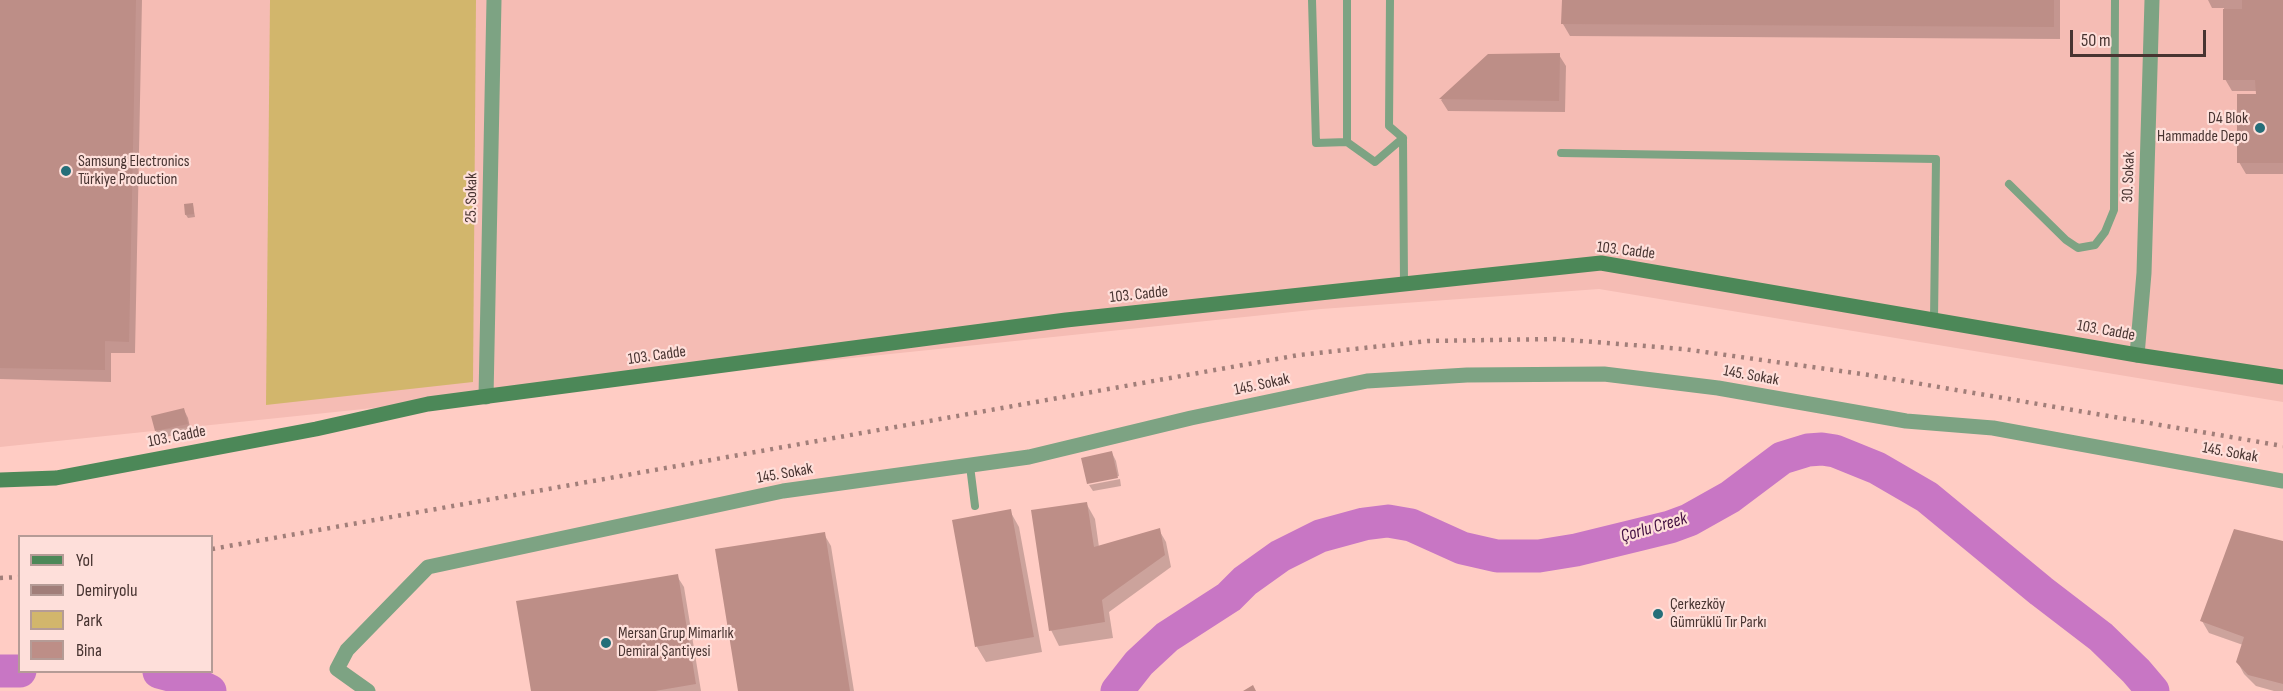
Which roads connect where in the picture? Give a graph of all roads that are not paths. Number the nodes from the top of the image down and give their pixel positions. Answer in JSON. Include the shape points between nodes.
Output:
{"nodes":[{"id":1,"x":494,"y":0,"type":"edge"},
{"id":2,"x":1312,"y":0,"type":"edge"},
{"id":3,"x":1347,"y":0,"type":"edge"},
{"id":4,"x":1390,"y":0,"type":"edge"},
{"id":5,"x":2115,"y":0,"type":"edge"},
{"id":6,"x":2152,"y":0,"type":"edge"},
{"id":7,"x":1403,"y":138,"type":"junction"},
{"id":8,"x":1347,"y":142,"type":"junction"},
{"id":9,"x":1561,"y":153,"type":"dead end"},
{"id":10,"x":2009,"y":184,"type":"dead end"},
{"id":11,"x":1404,"y":284,"type":"junction"},
{"id":12,"x":1934,"y":320,"type":"junction"},
{"id":13,"x":2137,"y":355,"type":"junction"},
{"id":14,"x":2283,"y":377,"type":"edge"},
{"id":15,"x":486,"y":397,"type":"junction"},
{"id":16,"x":970,"y":466,"type":"junction"},
{"id":17,"x":0,"y":480,"type":"edge"},
{"id":18,"x":2283,"y":481,"type":"edge"},
{"id":19,"x":975,"y":506,"type":"dead end"},
{"id":20,"x":368,"y":691,"type":"edge"}],
"edges":[{"from":1,"to":15,"type":"street","name":"25. Sokak"},
{"from":2,"to":8,"type":"lane","via":[[1316,142]]},
{"from":3,"to":8,"type":"lane"},
{"from":4,"to":7,"type":"lane","via":[[1389,126]]},
{"from":5,"to":10,"type":"lane","via":[[2114,210],[2105,232],[2095,245],[2078,248]]},
{"from":6,"to":13,"type":"street","name":"30. Sokak","via":[[2144,273]]},
{"from":7,"to":8,"type":"lane","via":[[1375,162]]},
{"from":7,"to":11,"type":"lane"},
{"from":9,"to":12,"type":"lane","via":[[1936,159]]},
{"from":11,"to":12,"type":"street","name":"103. Cadde","via":[[1601,263]]},
{"from":11,"to":15,"type":"street","name":"103. Cadde","via":[[1066,320]]},
{"from":12,"to":13,"type":"street","name":"103. Cadde"},
{"from":13,"to":14,"type":"street","name":"103. Cadde"},
{"from":15,"to":17,"type":"street","name":"103. Cadde","via":[[428,404],[56,478]]},
{"from":16,"to":18,"type":"street","name":"145. Sokak","via":[[1029,458],[1191,418],[1367,381],[1467,375],[1604,374],[1718,388],[1906,421],[1992,428]]},
{"from":16,"to":19,"type":"lane"},
{"from":16,"to":20,"type":"street","name":"145. Sokak","via":[[783,491],[429,567],[346,650],[338,669]]}]}
